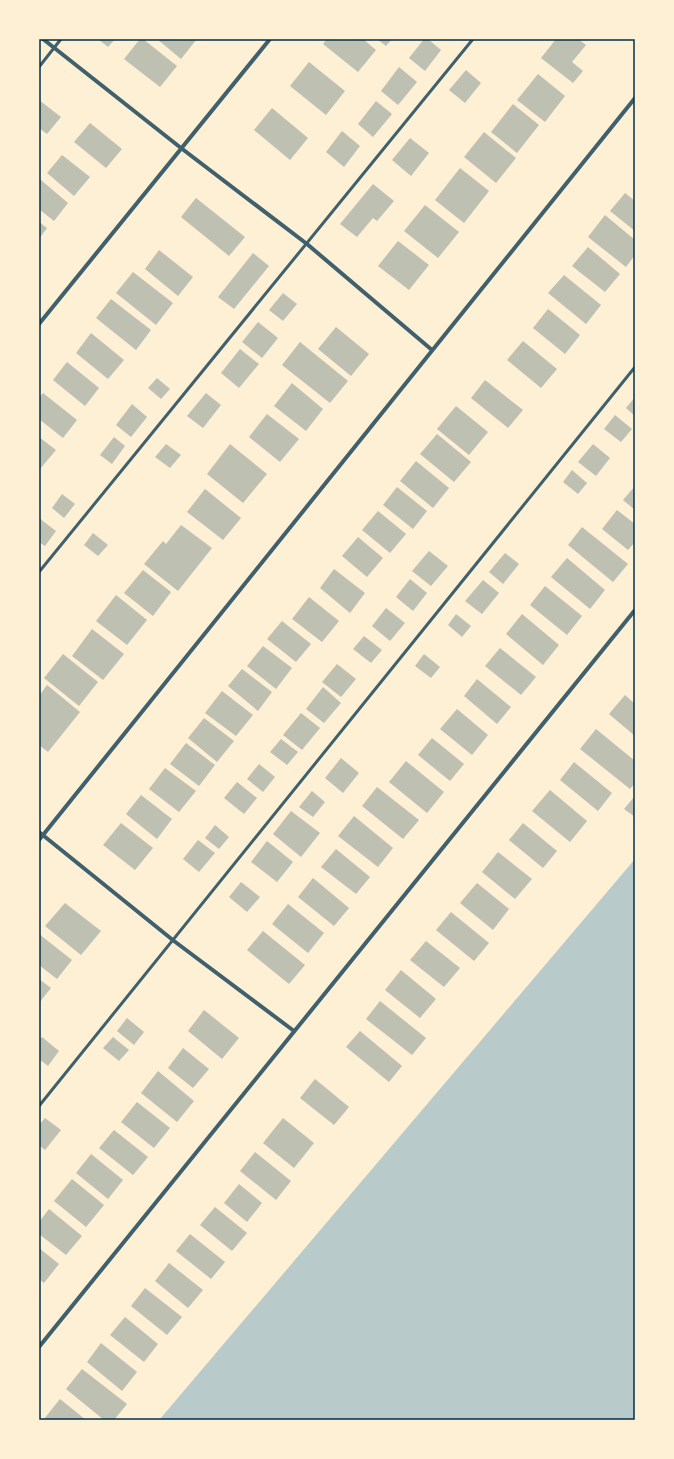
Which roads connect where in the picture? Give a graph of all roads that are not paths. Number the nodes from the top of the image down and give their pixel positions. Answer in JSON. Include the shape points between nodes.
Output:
{"nodes":[{"id":1,"x":43,"y":39,"type":"edge"},
{"id":2,"x":61,"y":39,"type":"edge"},
{"id":3,"x":270,"y":39,"type":"edge"},
{"id":4,"x":473,"y":39,"type":"edge"},
{"id":5,"x":54,"y":47,"type":"junction"},
{"id":6,"x":39,"y":67,"type":"edge"},
{"id":7,"x":635,"y":98,"type":"edge"},
{"id":8,"x":181,"y":148,"type":"junction"},
{"id":9,"x":307,"y":244,"type":"junction"},
{"id":10,"x":39,"y":324,"type":"edge"},
{"id":11,"x":432,"y":350,"type":"junction"},
{"id":12,"x":635,"y":367,"type":"edge"},
{"id":13,"x":39,"y":572,"type":"edge"},
{"id":14,"x":635,"y":610,"type":"edge"},
{"id":15,"x":39,"y":832,"type":"edge"},
{"id":16,"x":43,"y":835,"type":"junction"},
{"id":17,"x":39,"y":840,"type":"edge"},
{"id":18,"x":174,"y":941,"type":"junction"},
{"id":19,"x":294,"y":1032,"type":"junction"},
{"id":20,"x":39,"y":1106,"type":"edge"},
{"id":21,"x":39,"y":1347,"type":"edge"}],
"edges":[{"from":1,"to":5,"type":"street"},
{"from":2,"to":5,"type":"lane"},
{"from":3,"to":8,"type":"street"},
{"from":4,"to":9,"type":"lane"},
{"from":5,"to":6,"type":"lane"},
{"from":5,"to":8,"type":"street"},
{"from":7,"to":11,"type":"street"},
{"from":8,"to":9,"type":"street"},
{"from":8,"to":10,"type":"street"},
{"from":9,"to":11,"type":"street"},
{"from":9,"to":13,"type":"lane"},
{"from":11,"to":16,"type":"street"},
{"from":12,"to":18,"type":"lane"},
{"from":14,"to":19,"type":"street"},
{"from":15,"to":16,"type":"street"},
{"from":16,"to":17,"type":"street"},
{"from":16,"to":18,"type":"street"},
{"from":18,"to":19,"type":"street"},
{"from":18,"to":20,"type":"lane"},
{"from":19,"to":21,"type":"street"}]}
